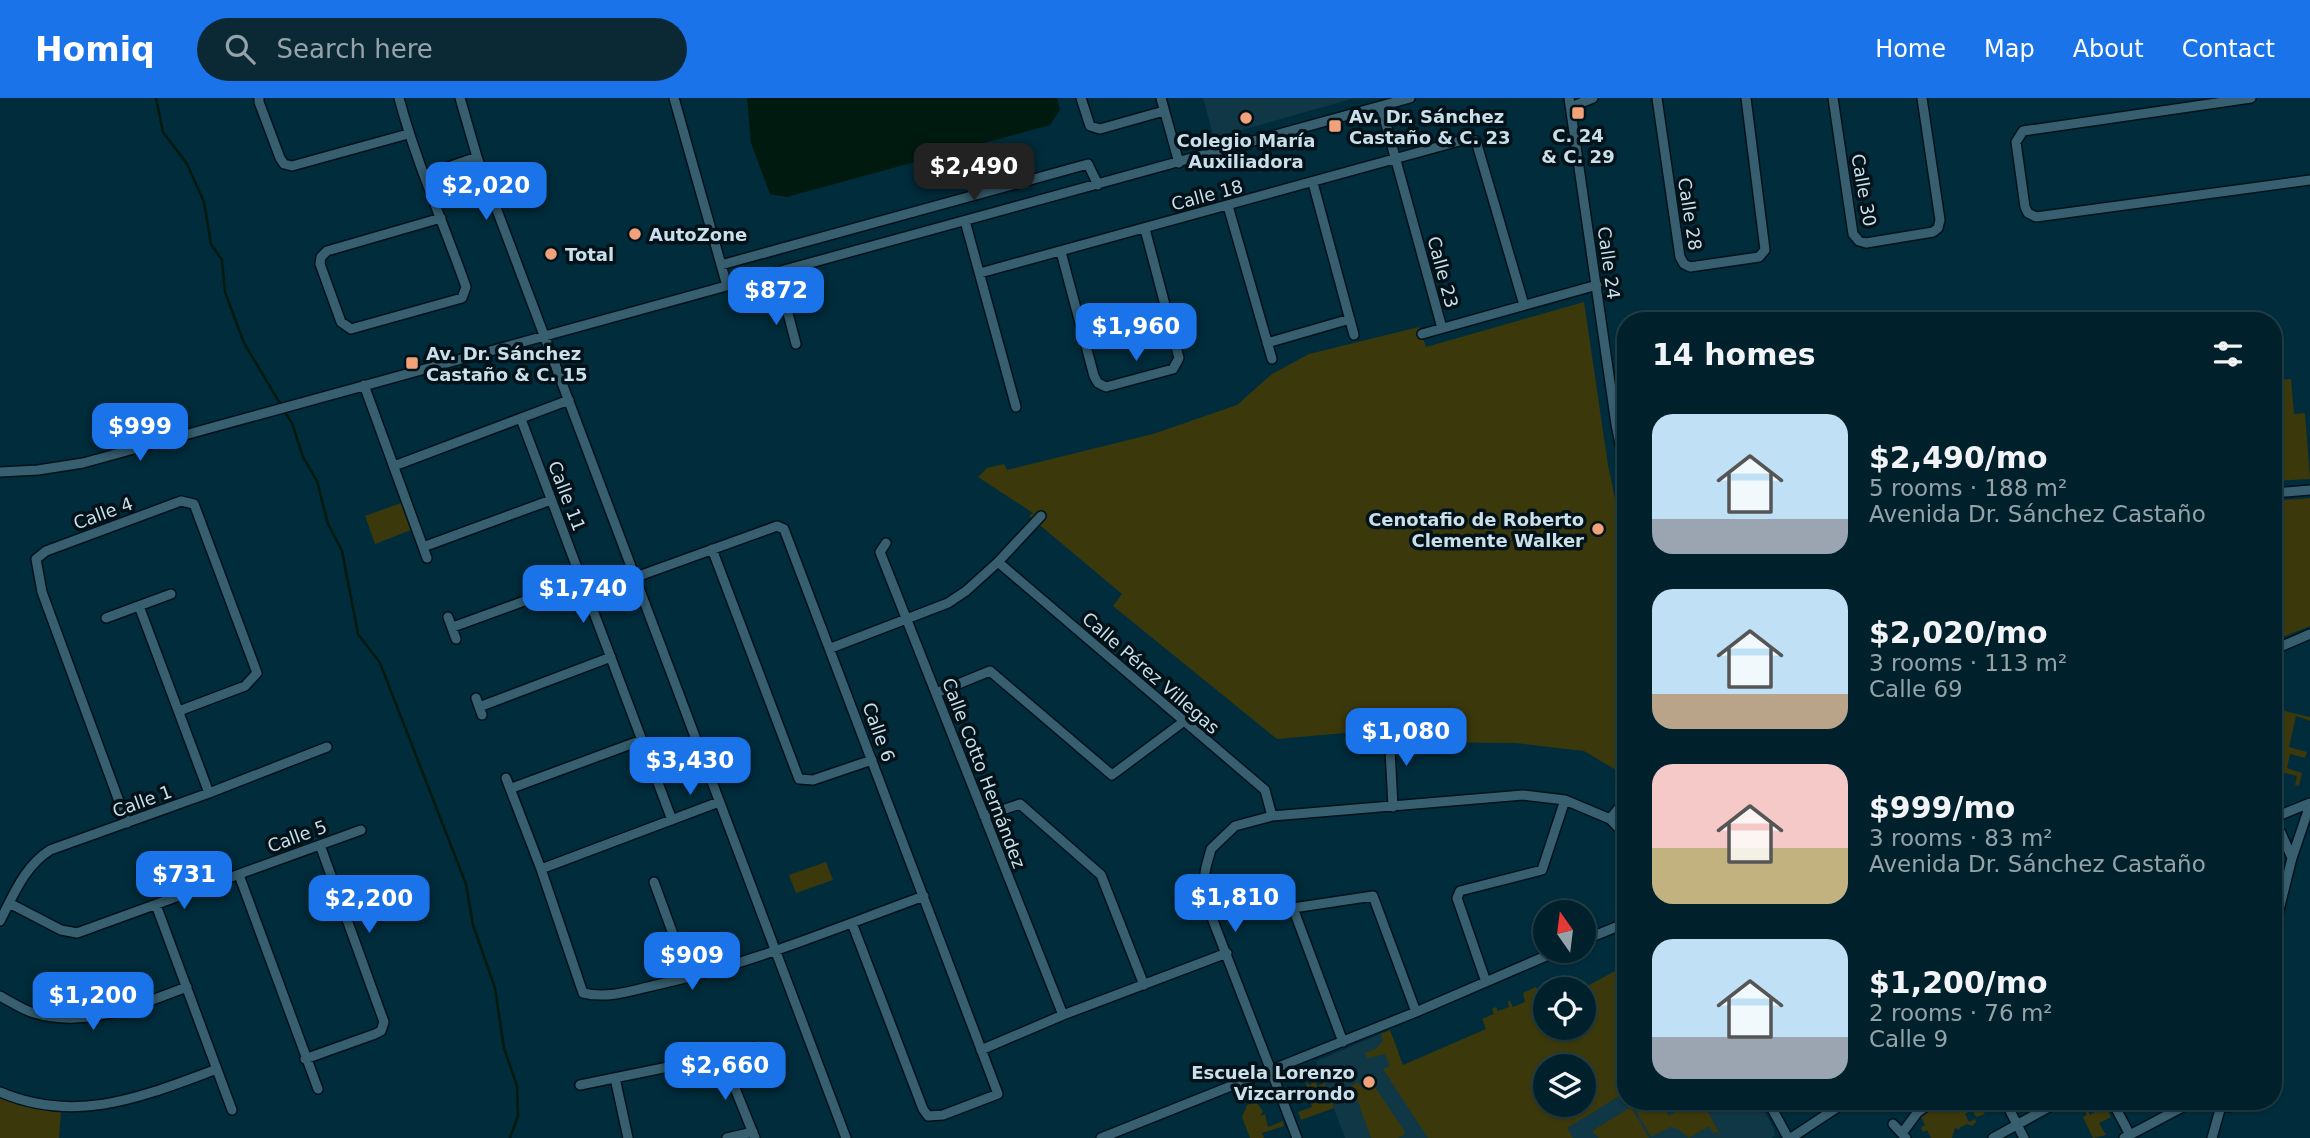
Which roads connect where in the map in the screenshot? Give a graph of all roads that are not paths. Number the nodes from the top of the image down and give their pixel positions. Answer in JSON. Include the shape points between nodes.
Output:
{"nodes":[{"id":1,"x":260,"y":98,"type":"edge"},
{"id":2,"x":399,"y":98,"type":"edge"},
{"id":3,"x":460,"y":98,"type":"edge"},
{"id":4,"x":674,"y":98,"type":"edge"},
{"id":5,"x":1081,"y":98,"type":"edge"},
{"id":6,"x":1161,"y":98,"type":"edge"},
{"id":7,"x":1410,"y":98,"type":"edge"},
{"id":8,"x":1593,"y":98,"type":"edge"},
{"id":9,"x":1657,"y":98,"type":"edge"},
{"id":10,"x":1746,"y":98,"type":"edge"},
{"id":11,"x":1833,"y":98,"type":"edge"},
{"id":12,"x":1922,"y":98,"type":"edge"},
{"id":13,"x":2251,"y":98,"type":"edge"},
{"id":14,"x":1570,"y":102,"type":"edge"},
{"id":15,"x":1381,"y":106,"type":"junction"},
{"id":16,"x":1164,"y":111,"type":"junction"},
{"id":17,"x":408,"y":134,"type":"junction"},
{"id":18,"x":477,"y":157,"type":"junction"},
{"id":19,"x":1395,"y":157,"type":"junction"},
{"id":20,"x":1179,"y":163,"type":"junction"},
{"id":21,"x":425,"y":174,"type":"junction"},
{"id":22,"x":2310,"y":180,"type":"edge"},
{"id":23,"x":1313,"y":183,"type":"junction"},
{"id":24,"x":1098,"y":185,"type":"junction"},
{"id":25,"x":1228,"y":206,"type":"junction"},
{"id":26,"x":441,"y":218,"type":"junction"},
{"id":27,"x":965,"y":221,"type":"junction"},
{"id":28,"x":1145,"y":229,"type":"junction"},
{"id":29,"x":1061,"y":252,"type":"junction"},
{"id":30,"x":721,"y":265,"type":"junction"},
{"id":31,"x":980,"y":273,"type":"junction"},
{"id":32,"x":1597,"y":285,"type":"junction"},
{"id":33,"x":727,"y":286,"type":"junction"},
{"id":34,"x":785,"y":302,"type":"dead end"},
{"id":35,"x":1524,"y":305,"type":"junction"},
{"id":36,"x":1349,"y":314,"type":"junction"},
{"id":37,"x":1442,"y":328,"type":"junction"},
{"id":38,"x":1422,"y":334,"type":"dead end"},
{"id":39,"x":545,"y":335,"type":"junction"},
{"id":40,"x":1354,"y":335,"type":"dead end"},
{"id":41,"x":1267,"y":343,"type":"junction"},
{"id":42,"x":796,"y":345,"type":"dead end"},
{"id":43,"x":1272,"y":359,"type":"dead end"},
{"id":44,"x":364,"y":385,"type":"junction"},
{"id":45,"x":569,"y":400,"type":"junction"},
{"id":46,"x":1016,"y":407,"type":"dead end"},
{"id":47,"x":521,"y":419,"type":"junction"},
{"id":48,"x":1617,"y":429,"type":"edge"},
{"id":49,"x":394,"y":466,"type":"junction"},
{"id":50,"x":0,"y":472,"type":"edge"},
{"id":51,"x":2310,"y":490,"type":"edge"},
{"id":52,"x":2282,"y":492,"type":"edge"},
{"id":53,"x":551,"y":499,"type":"junction"},
{"id":54,"x":1041,"y":516,"type":"dead end"},
{"id":55,"x":886,"y":543,"type":"dead end"},
{"id":56,"x":423,"y":547,"type":"junction"},
{"id":57,"x":712,"y":550,"type":"junction"},
{"id":58,"x":426,"y":558,"type":"dead end"},
{"id":59,"x":998,"y":562,"type":"junction"},
{"id":60,"x":636,"y":577,"type":"junction"},
{"id":61,"x":582,"y":580,"type":"junction"},
{"id":62,"x":171,"y":594,"type":"dead end"},
{"id":63,"x":139,"y":606,"type":"junction"},
{"id":64,"x":448,"y":617,"type":"dead end"},
{"id":65,"x":106,"y":618,"type":"dead end"},
{"id":66,"x":908,"y":620,"type":"junction"},
{"id":67,"x":453,"y":627,"type":"junction"},
{"id":68,"x":2310,"y":635,"type":"edge"},
{"id":69,"x":456,"y":639,"type":"dead end"},
{"id":70,"x":2282,"y":646,"type":"edge"},
{"id":71,"x":831,"y":648,"type":"junction"},
{"id":72,"x":611,"y":657,"type":"junction"},
{"id":73,"x":936,"y":693,"type":"junction"},
{"id":74,"x":479,"y":706,"type":"dead end"},
{"id":75,"x":179,"y":711,"type":"junction"},
{"id":76,"x":1183,"y":722,"type":"junction"},
{"id":77,"x":1389,"y":730,"type":"dead end"},
{"id":78,"x":642,"y":740,"type":"junction"},
{"id":79,"x":327,"y":747,"type":"dead end"},
{"id":80,"x":872,"y":760,"type":"junction"},
{"id":81,"x":506,"y":778,"type":"dead end"},
{"id":82,"x":512,"y":788,"type":"junction"},
{"id":83,"x":209,"y":793,"type":"junction"},
{"id":84,"x":1565,"y":800,"type":"junction"},
{"id":85,"x":719,"y":802,"type":"junction"},
{"id":86,"x":2310,"y":804,"type":"edge"},
{"id":87,"x":1393,"y":807,"type":"junction"},
{"id":88,"x":1617,"y":810,"type":"edge"},
{"id":89,"x":2282,"y":815,"type":"edge"},
{"id":90,"x":984,"y":816,"type":"junction"},
{"id":91,"x":1272,"y":816,"type":"junction"},
{"id":92,"x":1610,"y":819,"type":"junction"},
{"id":93,"x":672,"y":820,"type":"junction"},
{"id":94,"x":127,"y":823,"type":"junction"},
{"id":95,"x":1617,"y":826,"type":"edge"},
{"id":96,"x":361,"y":830,"type":"dead end"},
{"id":97,"x":2282,"y":836,"type":"edge"},
{"id":98,"x":320,"y":845,"type":"junction"},
{"id":99,"x":2292,"y":858,"type":"junction"},
{"id":100,"x":541,"y":869,"type":"junction"},
{"id":101,"x":239,"y":875,"type":"junction"},
{"id":102,"x":654,"y":882,"type":"dead end"},
{"id":103,"x":924,"y":896,"type":"junction"},
{"id":104,"x":2282,"y":898,"type":"edge"},
{"id":105,"x":9,"y":903,"type":"junction"},
{"id":106,"x":156,"y":905,"type":"junction"},
{"id":107,"x":0,"y":921,"type":"edge"},
{"id":108,"x":852,"y":923,"type":"junction"},
{"id":109,"x":1617,"y":926,"type":"edge"},
{"id":110,"x":1596,"y":935,"type":"edge"},
{"id":111,"x":775,"y":951,"type":"junction"},
{"id":112,"x":1227,"y":953,"type":"junction"},
{"id":113,"x":1533,"y":962,"type":"edge"},
{"id":114,"x":689,"y":978,"type":"junction"},
{"id":115,"x":1486,"y":982,"type":"junction"},
{"id":116,"x":1144,"y":985,"type":"junction"},
{"id":117,"x":187,"y":987,"type":"junction"},
{"id":118,"x":0,"y":996,"type":"edge"},
{"id":119,"x":1416,"y":1012,"type":"junction"},
{"id":120,"x":1063,"y":1015,"type":"junction"},
{"id":121,"x":1343,"y":1042,"type":"junction"},
{"id":122,"x":754,"y":1047,"type":"dead end"},
{"id":123,"x":982,"y":1049,"type":"junction"},
{"id":124,"x":722,"y":1056,"type":"junction"},
{"id":125,"x":305,"y":1059,"type":"junction"},
{"id":126,"x":217,"y":1069,"type":"junction"},
{"id":127,"x":1272,"y":1070,"type":"junction"},
{"id":128,"x":615,"y":1077,"type":"junction"},
{"id":129,"x":580,"y":1085,"type":"dead end"},
{"id":130,"x":318,"y":1089,"type":"dead end"},
{"id":131,"x":0,"y":1091,"type":"edge"},
{"id":132,"x":232,"y":1110,"type":"dead end"},
{"id":133,"x":1773,"y":1110,"type":"edge"},
{"id":134,"x":1833,"y":1110,"type":"edge"},
{"id":135,"x":1921,"y":1110,"type":"edge"},
{"id":136,"x":2010,"y":1110,"type":"edge"},
{"id":137,"x":2044,"y":1110,"type":"edge"},
{"id":138,"x":2116,"y":1110,"type":"edge"},
{"id":139,"x":2177,"y":1110,"type":"edge"},
{"id":140,"x":2215,"y":1110,"type":"edge"},
{"id":141,"x":1893,"y":1124,"type":"dead end"},
{"id":142,"x":2017,"y":1125,"type":"junction"},
{"id":143,"x":754,"y":1135,"type":"edge"},
{"id":144,"x":1115,"y":1135,"type":"edge"},
{"id":145,"x":1904,"y":1135,"type":"edge"},
{"id":146,"x":2127,"y":1136,"type":"edge"},
{"id":147,"x":628,"y":1138,"type":"edge"},
{"id":148,"x":727,"y":1138,"type":"edge"},
{"id":149,"x":846,"y":1138,"type":"edge"},
{"id":150,"x":1101,"y":1138,"type":"edge"},
{"id":151,"x":1297,"y":1138,"type":"edge"},
{"id":152,"x":1790,"y":1138,"type":"edge"},
{"id":153,"x":1993,"y":1138,"type":"edge"},
{"id":154,"x":2024,"y":1138,"type":"edge"},
{"id":155,"x":2212,"y":1138,"type":"edge"}],
"edges":[{"from":1,"to":17,"type":"street","via":[[280,158],[292,166]]},
{"from":2,"to":17,"type":"street"},
{"from":3,"to":18,"type":"street"},
{"from":4,"to":30,"type":"street"},
{"from":5,"to":16,"type":"street","via":[[1090,126],[1100,129]]},
{"from":6,"to":16,"type":"street"},
{"from":7,"to":15,"type":"street"},
{"from":8,"to":14,"type":"street"},
{"from":9,"to":10,"type":"street","name":"Calle 28","via":[[1680,257],[1690,267],[1759,257],[1765,250]]},
{"from":11,"to":12,"type":"street","name":"Calle 30","via":[[1853,234],[1866,243],[1938,228]]},
{"from":13,"to":22,"type":"street","via":[[2023,131],[2016,142],[2025,207],[2036,217]]},
{"from":14,"to":32,"type":"street","name":"Calle 24"},
{"from":15,"to":19,"type":"street","name":"Calle 23"},
{"from":15,"to":20,"type":"street"},
{"from":16,"to":20,"type":"street"},
{"from":17,"to":21,"type":"street"},
{"from":18,"to":21,"type":"street"},
{"from":18,"to":39,"type":"street"},
{"from":19,"to":23,"type":"street","name":"Calle 18"},
{"from":19,"to":35,"type":"street","name":"Calle 18","via":[[1463,140],[1476,141]]},
{"from":19,"to":37,"type":"street","name":"Calle 23"},
{"from":20,"to":24,"type":"street"},
{"from":21,"to":26,"type":"street"},
{"from":23,"to":25,"type":"street","name":"Calle 18"},
{"from":23,"to":36,"type":"street"},
{"from":24,"to":27,"type":"street"},
{"from":24,"to":30,"type":"street","via":[[1087,164]]},
{"from":25,"to":28,"type":"street","name":"Calle 18"},
{"from":25,"to":41,"type":"street"},
{"from":26,"to":26,"type":"street","via":[[466,287],[462,298],[351,329],[341,322],[321,257],[327,251]]},
{"from":27,"to":31,"type":"street"},
{"from":27,"to":33,"type":"street"},
{"from":28,"to":29,"type":"street","name":"Calle 18"},
{"from":28,"to":29,"type":"street","via":[[1179,358],[1173,369],[1106,387],[1098,383]]},
{"from":29,"to":31,"type":"street","name":"Calle 18"},
{"from":30,"to":33,"type":"street"},
{"from":31,"to":46,"type":"street"},
{"from":32,"to":35,"type":"street","name":"Calle 23"},
{"from":32,"to":48,"type":"street","name":"Calle 24"},
{"from":33,"to":39,"type":"street"},
{"from":34,"to":42,"type":"street"},
{"from":35,"to":37,"type":"street","name":"Calle 23"},
{"from":36,"to":40,"type":"street"},
{"from":36,"to":41,"type":"street"},
{"from":37,"to":38,"type":"street"},
{"from":39,"to":44,"type":"street"},
{"from":39,"to":45,"type":"street"},
{"from":41,"to":43,"type":"street"},
{"from":44,"to":49,"type":"street"},
{"from":44,"to":50,"type":"street","via":[[83,463]]},
{"from":45,"to":47,"type":"street"},
{"from":45,"to":60,"type":"street"},
{"from":47,"to":49,"type":"street"},
{"from":47,"to":53,"type":"street","name":"Calle 11"},
{"from":49,"to":56,"type":"street"},
{"from":51,"to":52,"type":"street"},
{"from":53,"to":56,"type":"street"},
{"from":53,"to":61,"type":"street","name":"Calle 11"},
{"from":54,"to":59,"type":"street"},
{"from":55,"to":66,"type":"street","name":"Calle Cotto Hernández","via":[[880,552]]},
{"from":56,"to":58,"type":"street"},
{"from":57,"to":60,"type":"street","name":"Calle 6"},
{"from":57,"to":71,"type":"street","name":"Calle 6","via":[[777,526],[784,528]]},
{"from":57,"to":80,"type":"street","via":[[799,779],[813,780]]},
{"from":59,"to":66,"type":"street","via":[[948,603]]},
{"from":59,"to":76,"type":"street","name":"Calle Pérez Villegas"},
{"from":60,"to":85,"type":"street"},
{"from":61,"to":67,"type":"street"},
{"from":61,"to":72,"type":"street","name":"Calle 11"},
{"from":62,"to":63,"type":"street"},
{"from":63,"to":65,"type":"street"},
{"from":63,"to":75,"type":"street"},
{"from":64,"to":67,"type":"street"},
{"from":66,"to":71,"type":"street"},
{"from":66,"to":73,"type":"street","name":"Calle Cotto Hernández"},
{"from":67,"to":69,"type":"street"},
{"from":68,"to":70,"type":"street"},
{"from":71,"to":80,"type":"street","name":"Calle 6"},
{"from":72,"to":74,"type":"street"},
{"from":72,"to":78,"type":"street","name":"Calle 11"},
{"from":73,"to":76,"type":"street","via":[[990,671],[1112,775]]},
{"from":73,"to":90,"type":"street","name":"Calle Cotto Hernández"},
{"from":75,"to":83,"type":"street"},
{"from":75,"to":94,"type":"street","name":"Calle 4","via":[[245,686],[257,673],[194,504],[181,501],[46,551],[36,559],[42,593]]},
{"from":76,"to":91,"type":"street","name":"Calle Pérez Villegas","via":[[1265,790]]},
{"from":77,"to":87,"type":"street"},
{"from":78,"to":82,"type":"street"},
{"from":78,"to":93,"type":"street","name":"Calle 11"},
{"from":79,"to":83,"type":"street","name":"Calle 1"},
{"from":80,"to":103,"type":"street","name":"Calle 6"},
{"from":81,"to":82,"type":"street"},
{"from":82,"to":100,"type":"street"},
{"from":83,"to":94,"type":"street","name":"Calle 1"},
{"from":84,"to":87,"type":"street","via":[[1523,795]]},
{"from":84,"to":92,"type":"street"},
{"from":84,"to":115,"type":"street","via":[[1542,870],[1460,891],[1457,898]]},
{"from":85,"to":93,"type":"street"},
{"from":85,"to":111,"type":"street"},
{"from":86,"to":89,"type":"street"},
{"from":86,"to":99,"type":"street"},
{"from":87,"to":91,"type":"street"},
{"from":88,"to":92,"type":"street"},
{"from":90,"to":116,"type":"street","via":[[1020,804],[1101,875]]},
{"from":90,"to":120,"type":"street","name":"Calle Cotto Hernández"},
{"from":91,"to":112,"type":"street","via":[[1235,825],[1211,849],[1202,892]]},
{"from":92,"to":95,"type":"street"},
{"from":93,"to":100,"type":"street"},
{"from":94,"to":105,"type":"street","name":"Calle 1","via":[[38,858]]},
{"from":96,"to":98,"type":"street","name":"Calle 5"},
{"from":97,"to":99,"type":"street"},
{"from":98,"to":101,"type":"street","name":"Calle 5"},
{"from":98,"to":125,"type":"street","via":[[384,1022],[376,1034]]},
{"from":99,"to":104,"type":"street"},
{"from":100,"to":114,"type":"street","via":[[583,993],[600,998]]},
{"from":101,"to":106,"type":"street","name":"Calle 5"},
{"from":101,"to":125,"type":"street"},
{"from":102,"to":114,"type":"street"},
{"from":103,"to":108,"type":"street"},
{"from":103,"to":123,"type":"street","name":"Calle 6"},
{"from":105,"to":106,"type":"street","name":"Calle 5","via":[[61,930],[77,933]]},
{"from":105,"to":107,"type":"street","name":"Calle 1"},
{"from":106,"to":117,"type":"street"},
{"from":108,"to":111,"type":"street"},
{"from":108,"to":123,"type":"street","name":"Calle 6","via":[[928,1116],[999,1094]]},
{"from":109,"to":110,"type":"street"},
{"from":111,"to":114,"type":"street"},
{"from":111,"to":149,"type":"street"},
{"from":112,"to":116,"type":"street"},
{"from":112,"to":127,"type":"street"},
{"from":113,"to":115,"type":"street"},
{"from":115,"to":119,"type":"street"},
{"from":116,"to":120,"type":"street"},
{"from":117,"to":118,"type":"street","via":[[121,1011],[79,1020],[34,1013]]},
{"from":117,"to":126,"type":"street"},
{"from":119,"to":121,"type":"street"},
{"from":119,"to":121,"type":"street","via":[[1373,896],[1293,908]]},
{"from":120,"to":123,"type":"street"},
{"from":121,"to":127,"type":"street"},
{"from":122,"to":124,"type":"street"},
{"from":124,"to":128,"type":"street"},
{"from":124,"to":143,"type":"street"},
{"from":125,"to":130,"type":"street"},
{"from":126,"to":131,"type":"street","via":[[139,1097],[94,1106],[42,1104]]},
{"from":126,"to":132,"type":"street"},
{"from":127,"to":144,"type":"street"},
{"from":127,"to":151,"type":"street"},
{"from":128,"to":129,"type":"street"},
{"from":128,"to":147,"type":"street"},
{"from":133,"to":152,"type":"street"},
{"from":134,"to":152,"type":"street"},
{"from":135,"to":145,"type":"street"},
{"from":136,"to":142,"type":"street"},
{"from":137,"to":142,"type":"street"},
{"from":138,"to":146,"type":"street"},
{"from":139,"to":146,"type":"street"},
{"from":140,"to":155,"type":"street"},
{"from":141,"to":145,"type":"street"},
{"from":142,"to":153,"type":"street"},
{"from":142,"to":154,"type":"street"},
{"from":143,"to":148,"type":"street"},
{"from":144,"to":150,"type":"street"}]}
